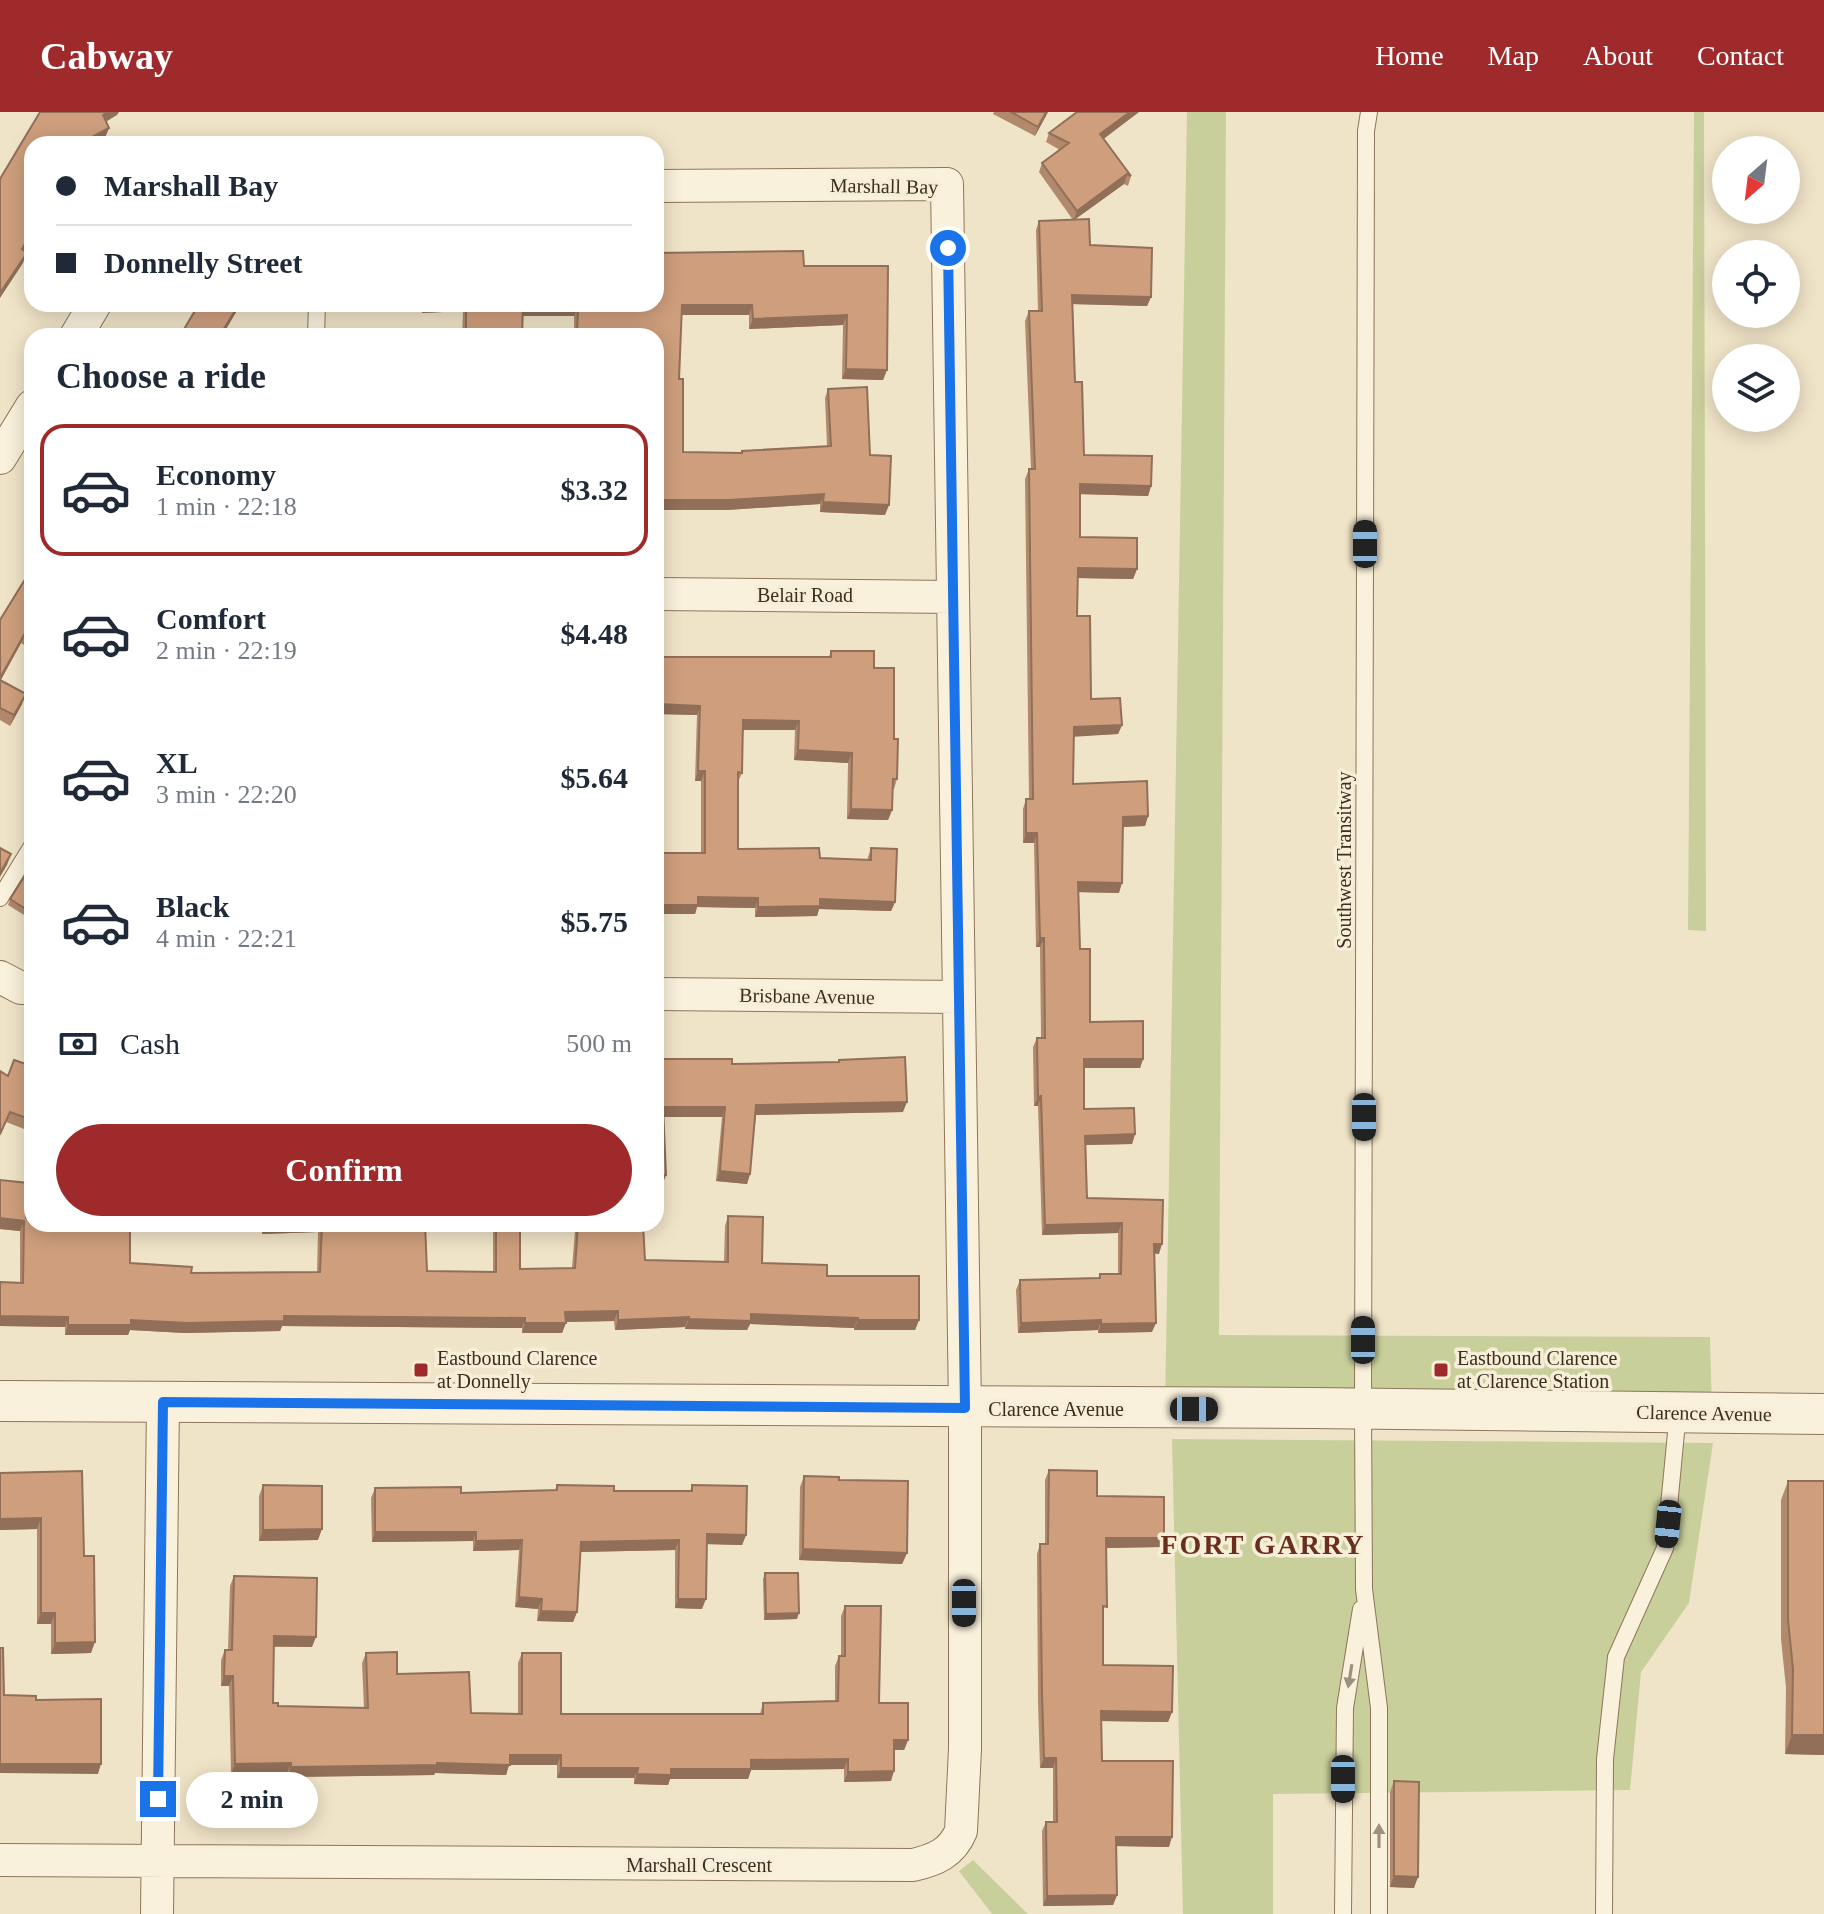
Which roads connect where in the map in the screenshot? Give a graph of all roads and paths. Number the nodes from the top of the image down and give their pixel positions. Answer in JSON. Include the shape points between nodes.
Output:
{"nodes":[{"id":1,"x":1366,"y":112,"type":"edge"},
{"id":2,"x":664,"y":186,"type":"edge"},
{"id":3,"x":24,"y":419,"type":"edge"},
{"id":4,"x":0,"y":458,"type":"edge"},
{"id":5,"x":664,"y":594,"type":"edge"},
{"id":6,"x":953,"y":597,"type":"junction"},
{"id":7,"x":24,"y":859,"type":"edge"},
{"id":8,"x":0,"y":898,"type":"edge"},
{"id":9,"x":0,"y":977,"type":"edge"},
{"id":10,"x":24,"y":988,"type":"edge"},
{"id":11,"x":664,"y":994,"type":"edge"},
{"id":12,"x":959,"y":997,"type":"junction"},
{"id":13,"x":0,"y":1401,"type":"edge"},
{"id":14,"x":163,"y":1402,"type":"junction"},
{"id":15,"x":965,"y":1408,"type":"junction"},
{"id":16,"x":1363,"y":1410,"type":"junction"},
{"id":17,"x":1678,"y":1412,"type":"junction"},
{"id":18,"x":1824,"y":1414,"type":"edge"},
{"id":19,"x":1364,"y":1589,"type":"junction"},
{"id":20,"x":0,"y":1860,"type":"edge"},
{"id":21,"x":157,"y":1863,"type":"junction"},
{"id":22,"x":157,"y":1914,"type":"edge"},
{"id":23,"x":1343,"y":1914,"type":"edge"},
{"id":24,"x":1379,"y":1914,"type":"edge"},
{"id":25,"x":1604,"y":1914,"type":"edge"}],
"edges":[{"from":1,"to":16,"type":"lane","name":"Southwest Transitway"},
{"from":2,"to":6,"type":"street","name":"Marshall Bay","via":[[947,184]]},
{"from":3,"to":4,"type":"street"},
{"from":5,"to":6,"type":"street","name":"Belair Road"},
{"from":6,"to":12,"type":"street","name":"Marshall Bay"},
{"from":7,"to":8,"type":"lane"},
{"from":9,"to":10,"type":"street"},
{"from":11,"to":12,"type":"street","name":"Brisbane Avenue"},
{"from":12,"to":15,"type":"street","name":"Marshall Bay"},
{"from":13,"to":14,"type":"street","name":"Clarence Avenue"},
{"from":14,"to":15,"type":"street","name":"Clarence Avenue"},
{"from":14,"to":21,"type":"street"},
{"from":15,"to":16,"type":"street","name":"Clarence Avenue"},
{"from":15,"to":21,"type":"street","name":"Marshall Crescent","via":[[963,1815],[956,1842],[933,1861]]},
{"from":16,"to":17,"type":"street","name":"Clarence Avenue"},
{"from":16,"to":19,"type":"lane","name":"Southwest Transitway"},
{"from":17,"to":18,"type":"street","name":"Clarence Avenue"},
{"from":17,"to":25,"type":"lane","via":[[1665,1548],[1616,1657],[1605,1759]]},
{"from":19,"to":23,"type":"lane","name":"Southwest Transitway","one_way":true,"via":[[1345,1708]]},
{"from":24,"to":19,"type":"lane","name":"Southwest Transitway","one_way":true,"via":[[1379,1708]]},
{"from":20,"to":21,"type":"street","name":"Marshall Crescent"},
{"from":21,"to":22,"type":"street"}]}
